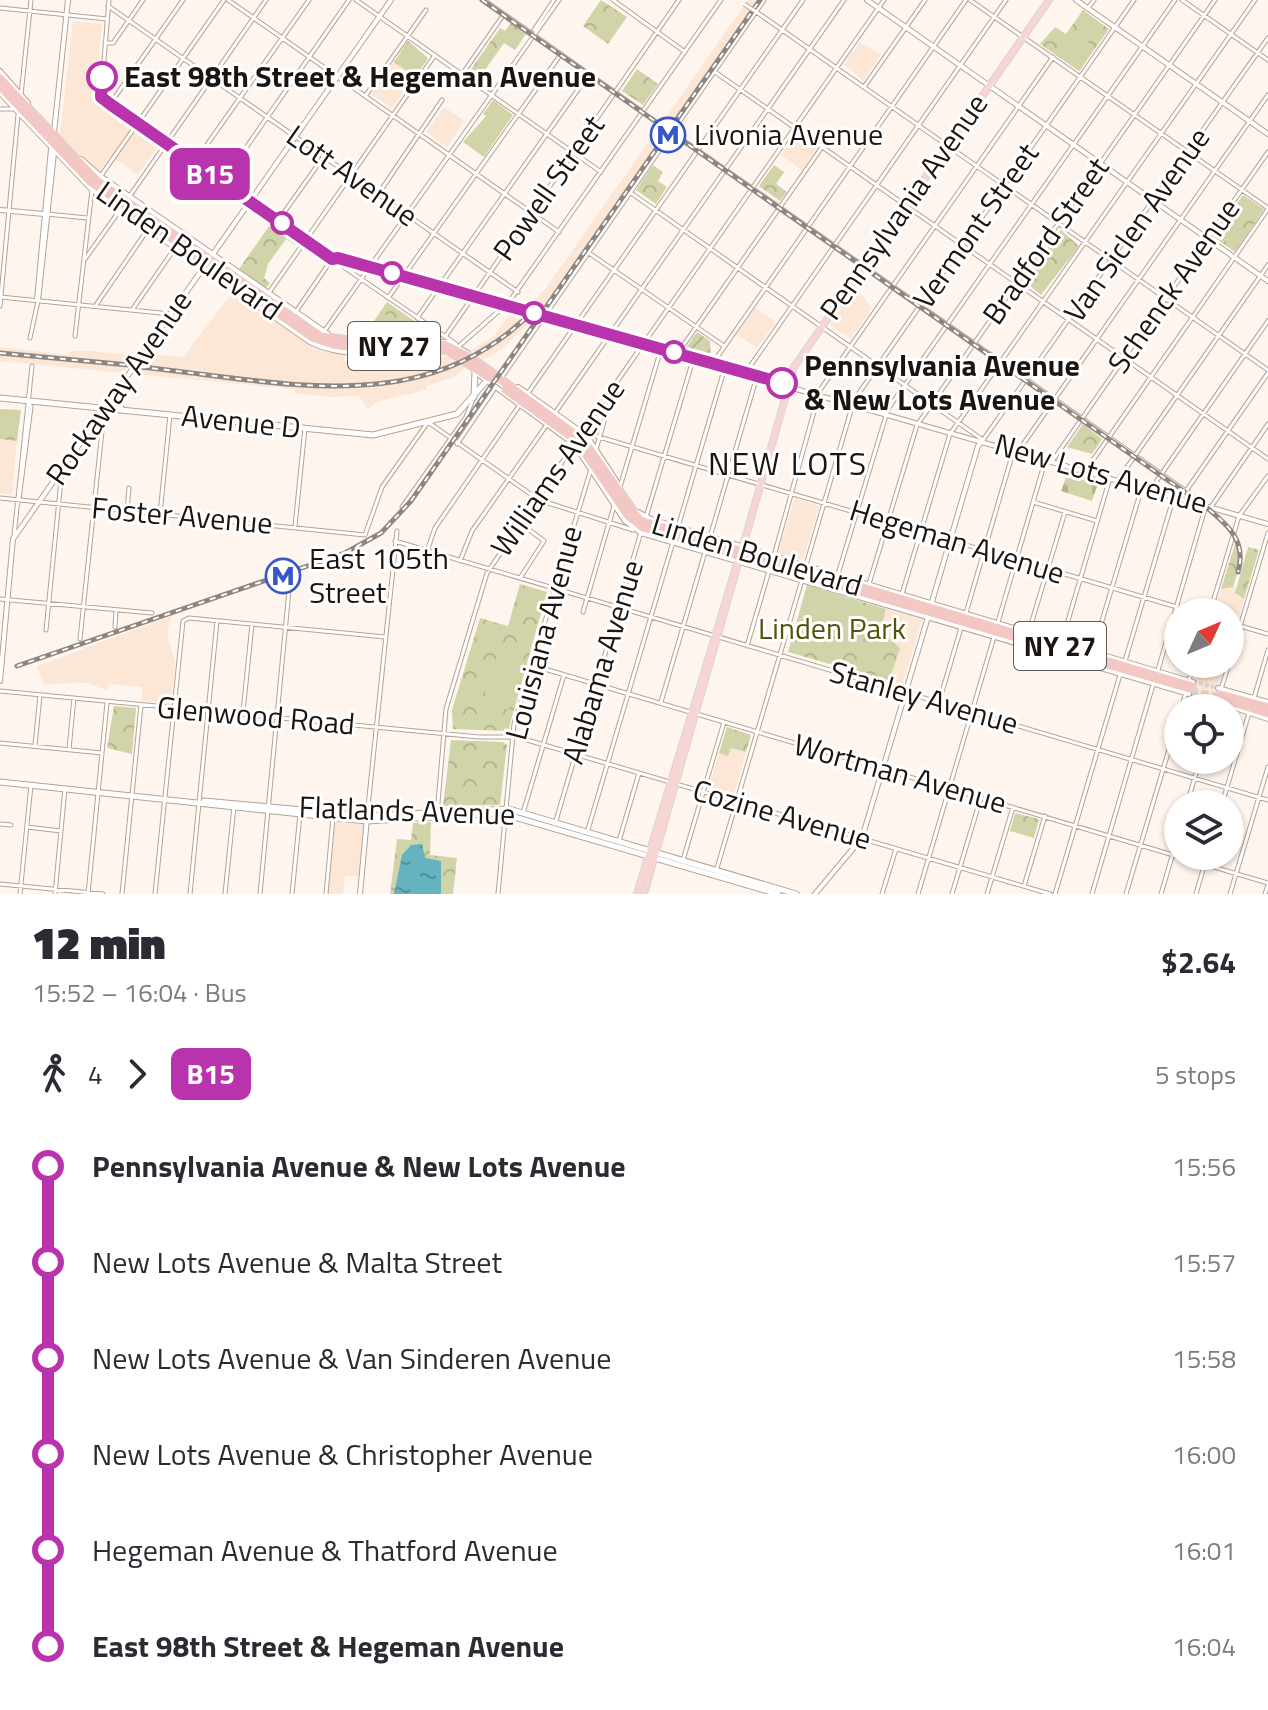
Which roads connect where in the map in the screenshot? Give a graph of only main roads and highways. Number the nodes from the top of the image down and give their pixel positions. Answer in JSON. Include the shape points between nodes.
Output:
{"nodes":[{"id":1,"x":1049,"y":0,"type":"edge"},
{"id":2,"x":0,"y":73,"type":"edge"},
{"id":3,"x":0,"y":87,"type":"edge"},
{"id":4,"x":19,"y":105,"type":"junction"},
{"id":5,"x":28,"y":118,"type":"junction"},
{"id":6,"x":39,"y":137,"type":"road end"},
{"id":7,"x":53,"y":143,"type":"junction"},
{"id":8,"x":160,"y":219,"type":"road end"},
{"id":9,"x":148,"y":229,"type":"road end"},
{"id":10,"x":170,"y":235,"type":"junction"},
{"id":11,"x":208,"y":261,"type":"junction"},
{"id":12,"x":236,"y":272,"type":"road end"},
{"id":13,"x":232,"y":282,"type":"junction"},
{"id":14,"x":253,"y":289,"type":"junction"},
{"id":15,"x":265,"y":295,"type":"junction"},
{"id":16,"x":247,"y":298,"type":"road end"},
{"id":17,"x":286,"y":306,"type":"road end"},
{"id":18,"x":320,"y":339,"type":"junction"},
{"id":19,"x":473,"y":364,"type":"junction"},
{"id":20,"x":489,"y":378,"type":"junction"},
{"id":21,"x":114,"y":394,"type":"road end"},
{"id":22,"x":474,"y":397,"type":"junction"},
{"id":23,"x":0,"y":398,"type":"edge"},
{"id":24,"x":122,"y":410,"type":"junction"},
{"id":25,"x":578,"y":438,"type":"junction"},
{"id":26,"x":603,"y":459,"type":"road end"},
{"id":27,"x":610,"y":479,"type":"junction"},
{"id":28,"x":617,"y":496,"type":"junction"},
{"id":29,"x":677,"y":535,"type":"junction"},
{"id":30,"x":706,"y":536,"type":"road end"},
{"id":31,"x":702,"y":551,"type":"road end"},
{"id":32,"x":740,"y":554,"type":"junction"},
{"id":33,"x":774,"y":556,"type":"road end"},
{"id":34,"x":791,"y":566,"type":"junction"},
{"id":35,"x":804,"y":573,"type":"junction"},
{"id":36,"x":838,"y":575,"type":"road end"},
{"id":37,"x":856,"y":585,"type":"junction"},
{"id":38,"x":825,"y":587,"type":"road end"},
{"id":39,"x":845,"y":588,"type":"junction"},
{"id":40,"x":900,"y":593,"type":"road end"},
{"id":41,"x":874,"y":594,"type":"junction"},
{"id":42,"x":894,"y":608,"type":"road end"},
{"id":43,"x":930,"y":610,"type":"junction"},
{"id":44,"x":966,"y":613,"type":"road end"},
{"id":45,"x":986,"y":624,"type":"junction"},
{"id":46,"x":996,"y":630,"type":"junction"},
{"id":47,"x":1041,"y":635,"type":"road end"},
{"id":48,"x":1060,"y":643,"type":"junction"},
{"id":49,"x":1019,"y":645,"type":"road end"},
{"id":50,"x":1039,"y":646,"type":"junction"},
{"id":51,"x":1091,"y":652,"type":"junction"},
{"id":52,"x":1072,"y":656,"type":"junction"},
{"id":53,"x":1112,"y":656,"type":"road end"},
{"id":54,"x":1091,"y":666,"type":"road end"},
{"id":55,"x":1123,"y":668,"type":"junction"},
{"id":56,"x":1158,"y":670,"type":"road end"},
{"id":57,"x":1176,"y":680,"type":"junction"},
{"id":58,"x":1244,"y":700,"type":"edge"},
{"id":59,"x":1268,"y":705,"type":"edge"},
{"id":60,"x":1244,"y":707,"type":"edge"},
{"id":61,"x":1252,"y":714,"type":"road end"},
{"id":62,"x":1268,"y":716,"type":"edge"},
{"id":63,"x":0,"y":782,"type":"edge"},
{"id":64,"x":506,"y":811,"type":"junction"},
{"id":65,"x":554,"y":825,"type":"junction"},
{"id":66,"x":587,"y":834,"type":"junction"},
{"id":67,"x":652,"y":854,"type":"junction"},
{"id":68,"x":715,"y":872,"type":"junction"},
{"id":69,"x":637,"y":894,"type":"edge"},
{"id":70,"x":644,"y":894,"type":"edge"},
{"id":71,"x":778,"y":894,"type":"edge"},
{"id":72,"x":796,"y":894,"type":"edge"}],
"edges":[{"from":1,"to":32,"type":"main road","name":"Pennsylvania Avenue","via":[[797,361]]},
{"from":2,"to":4,"type":"highway","name":"Linden Boulevard","number":"NY 27"},
{"from":3,"to":4,"type":"highway","name":"Linden Boulevard","number":"NY 27"},
{"from":4,"to":5,"type":"highway","name":"Linden Boulevard","number":"NY 27"},
{"from":4,"to":7,"type":"highway","name":"Linden Boulevard","number":"NY 27"},
{"from":5,"to":6,"type":"highway"},
{"from":5,"to":7,"type":"highway","name":"Linden Boulevard","number":"NY 27"},
{"from":7,"to":10,"type":"highway","name":"Linden Boulevard","number":"NY 27","via":[[96,183]]},
{"from":8,"to":10,"type":"highway"},
{"from":9,"to":10,"type":"highway"},
{"from":10,"to":11,"type":"highway","name":"Linden Boulevard","number":"NY 27"},
{"from":11,"to":13,"type":"highway","name":"Linden Boulevard","number":"NY 27"},
{"from":11,"to":14,"type":"highway","name":"Linden Boulevard","number":"NY 27"},
{"from":12,"to":14,"type":"highway"},
{"from":13,"to":16,"type":"highway"},
{"from":13,"to":18,"type":"highway","name":"Linden Boulevard","number":"NY 27"},
{"from":14,"to":15,"type":"highway","name":"Linden Boulevard","number":"NY 27"},
{"from":15,"to":17,"type":"highway"},
{"from":15,"to":18,"type":"highway","name":"Linden Boulevard","number":"NY 27"},
{"from":18,"to":19,"type":"highway","name":"Linden Boulevard","number":"NY 27","via":[[402,353],[447,350]]},
{"from":18,"to":19,"type":"highway","name":"Linden Boulevard","number":"NY 27","via":[[404,348],[444,344]]},
{"from":19,"to":20,"type":"highway","name":"Linden Boulevard","number":"NY 27"},
{"from":19,"to":22,"type":"main road"},
{"from":20,"to":22,"type":"main road","name":"Avenue D"},
{"from":20,"to":25,"type":"highway","name":"Linden Boulevard","number":"NY 27"},
{"from":21,"to":24,"type":"main road"},
{"from":22,"to":24,"type":"main road","name":"Avenue D","via":[[457,414],[373,435]]},
{"from":23,"to":24,"type":"main road","name":"Avenue D"},
{"from":25,"to":27,"type":"highway","name":"Linden Boulevard","number":"NY 27"},
{"from":25,"to":28,"type":"highway","name":"Linden Boulevard","number":"NY 27"},
{"from":26,"to":27,"type":"highway"},
{"from":27,"to":28,"type":"highway","name":"Linden Boulevard","number":"NY 27"},
{"from":28,"to":29,"type":"highway","name":"Linden Boulevard","number":"NY 27","via":[[630,519]]},
{"from":29,"to":30,"type":"highway"},
{"from":29,"to":31,"type":"highway"},
{"from":29,"to":32,"type":"highway","name":"Linden Boulevard","number":"NY 27"},
{"from":32,"to":34,"type":"highway","name":"Linden Boulevard","number":"NY 27"},
{"from":32,"to":35,"type":"highway","name":"Linden Boulevard","number":"NY 27"},
{"from":32,"to":67,"type":"main road","name":"Pennsylvania Avenue"},
{"from":33,"to":34,"type":"highway"},
{"from":34,"to":35,"type":"highway","name":"Linden Boulevard","number":"NY 27"},
{"from":35,"to":37,"type":"highway","name":"Linden Boulevard","number":"NY 27"},
{"from":35,"to":39,"type":"highway","name":"Linden Boulevard","number":"NY 27"},
{"from":36,"to":37,"type":"highway"},
{"from":37,"to":41,"type":"highway","name":"Linden Boulevard","number":"NY 27"},
{"from":38,"to":39,"type":"highway"},
{"from":39,"to":41,"type":"highway","name":"Linden Boulevard","number":"NY 27"},
{"from":40,"to":41,"type":"highway"},
{"from":41,"to":42,"type":"highway"},
{"from":41,"to":43,"type":"highway","name":"Linden Boulevard","number":"NY 27"},
{"from":43,"to":45,"type":"highway","name":"Linden Boulevard","number":"NY 27"},
{"from":43,"to":46,"type":"highway","name":"Linden Boulevard","number":"NY 27"},
{"from":44,"to":45,"type":"highway"},
{"from":45,"to":46,"type":"highway","name":"Linden Boulevard","number":"NY 27"},
{"from":46,"to":48,"type":"highway","name":"Linden Boulevard","number":"NY 27"},
{"from":46,"to":50,"type":"highway","name":"Linden Boulevard","number":"NY 27"},
{"from":47,"to":48,"type":"highway"},
{"from":48,"to":51,"type":"highway","name":"Linden Boulevard","number":"NY 27"},
{"from":49,"to":50,"type":"highway"},
{"from":50,"to":52,"type":"highway","name":"Linden Boulevard","number":"NY 27"},
{"from":51,"to":53,"type":"highway"},
{"from":51,"to":55,"type":"highway","name":"Linden Boulevard","number":"NY 27"},
{"from":52,"to":54,"type":"highway"},
{"from":52,"to":55,"type":"highway","name":"Linden Boulevard","number":"NY 27"},
{"from":55,"to":57,"type":"highway","name":"Linden Boulevard","number":"NY 27"},
{"from":55,"to":57,"type":"highway","name":"Linden Boulevard","number":"NY 27","via":[[1190,688]]},
{"from":56,"to":57,"type":"highway"},
{"from":58,"to":59,"type":"highway"},
{"from":60,"to":62,"type":"highway"},
{"from":61,"to":62,"type":"highway"},
{"from":63,"to":64,"type":"main road","name":"Flatlands Avenue","via":[[367,818]]},
{"from":64,"to":65,"type":"main road","name":"Flatlands Avenue"},
{"from":64,"to":65,"type":"main road","name":"Flatlands Avenue"},
{"from":65,"to":66,"type":"main road","name":"Flatlands Avenue"},
{"from":66,"to":67,"type":"main road","name":"Flatlands Avenue"},
{"from":66,"to":67,"type":"main road","name":"Flatlands Avenue"},
{"from":67,"to":68,"type":"main road","name":"Flatlands Avenue"},
{"from":67,"to":68,"type":"main road","name":"Flatlands Avenue"},
{"from":67,"to":69,"type":"main road","name":"Pennsylvania Avenue"},
{"from":67,"to":70,"type":"main road","name":"Pennsylvania Avenue"},
{"from":68,"to":71,"type":"main road","name":"Flatlands Avenue"},
{"from":68,"to":72,"type":"main road","name":"Flatlands Avenue"}]}
